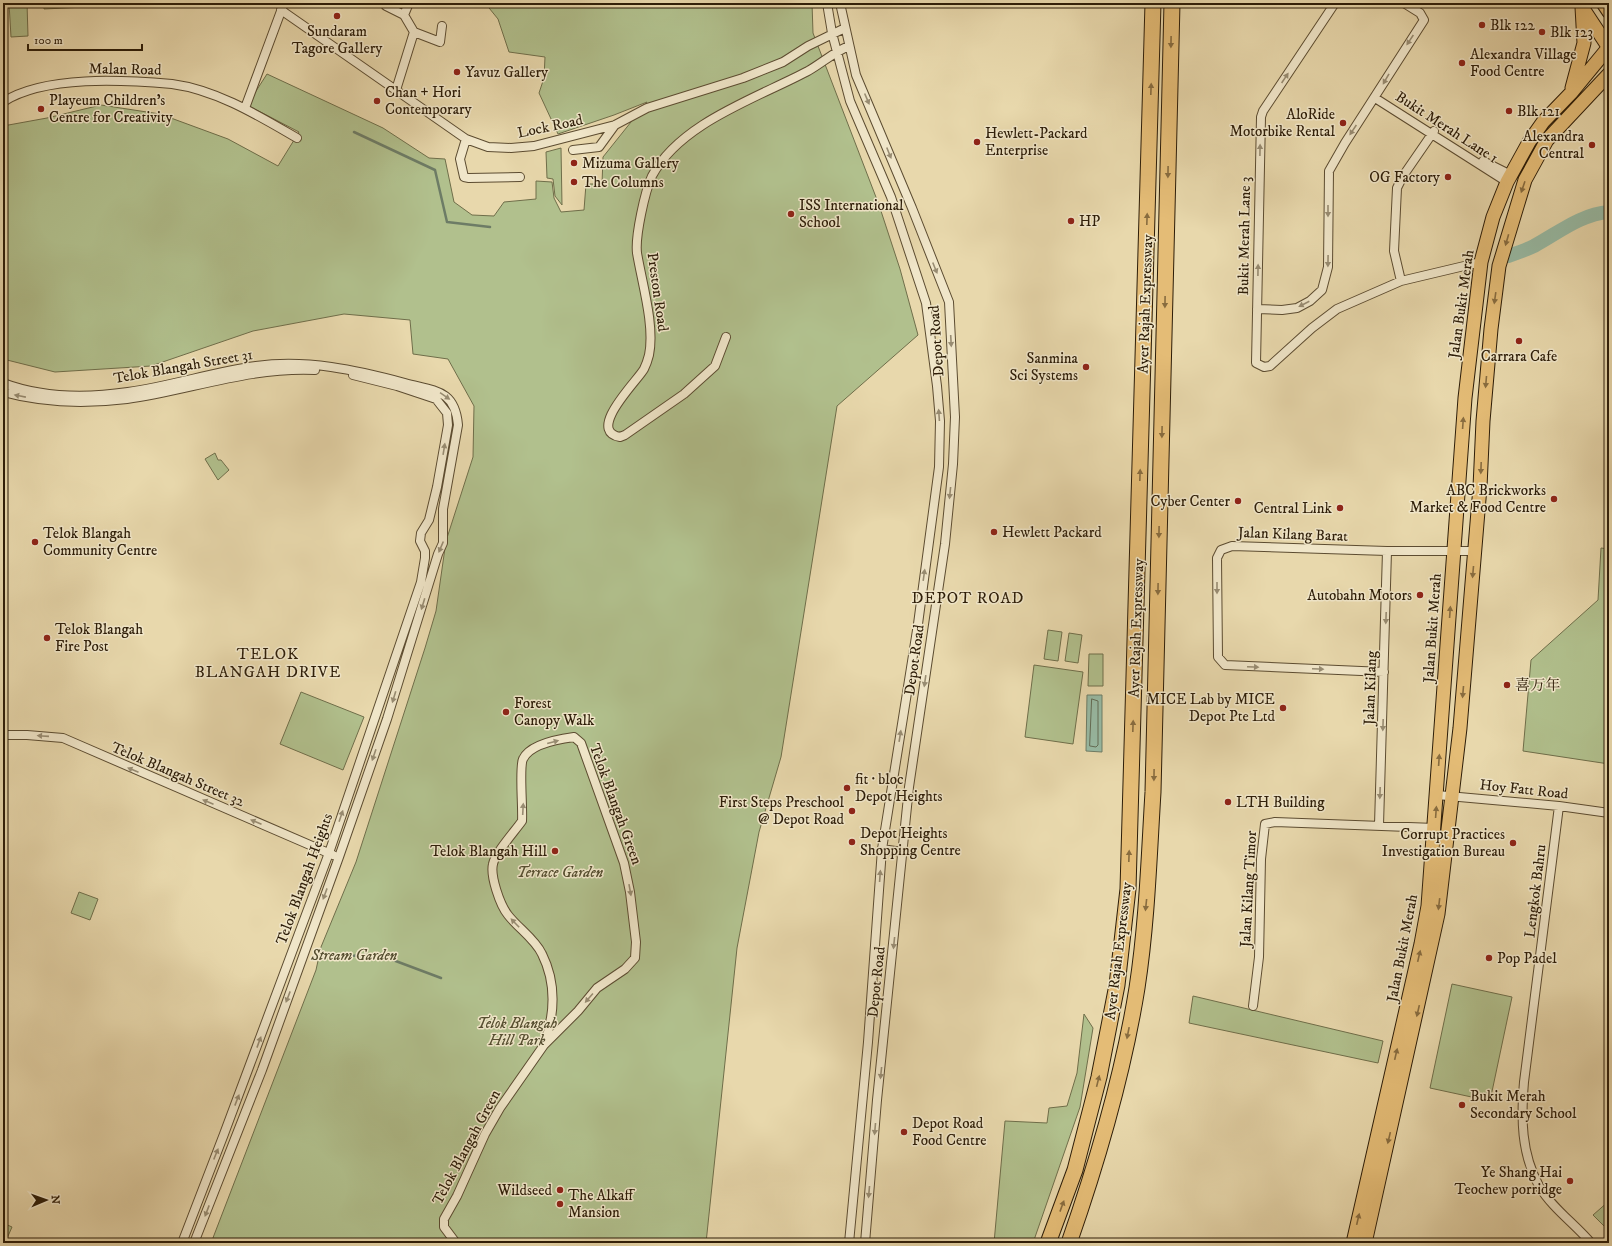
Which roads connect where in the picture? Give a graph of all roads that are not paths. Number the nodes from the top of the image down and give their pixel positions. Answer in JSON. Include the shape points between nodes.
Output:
{"nodes":[{"id":1,"x":387,"y":3,"type":"edge"},
{"id":2,"x":409,"y":3,"type":"edge"},
{"id":3,"x":827,"y":3,"type":"edge"},
{"id":4,"x":840,"y":3,"type":"edge"},
{"id":5,"x":1153,"y":3,"type":"edge"},
{"id":6,"x":1172,"y":3,"type":"edge"},
{"id":7,"x":1335,"y":3,"type":"edge"},
{"id":8,"x":1404,"y":3,"type":"edge"},
{"id":9,"x":1603,"y":3,"type":"edge"},
{"id":10,"x":1581,"y":5,"type":"edge"},
{"id":11,"x":283,"y":6,"type":"edge"},
{"id":12,"x":1609,"y":12,"type":"edge"},
{"id":13,"x":404,"y":15,"type":"junction"},
{"id":14,"x":442,"y":26,"type":"dead end"},
{"id":15,"x":845,"y":28,"type":"junction"},
{"id":16,"x":414,"y":32,"type":"junction"},
{"id":17,"x":832,"y":33,"type":"junction"},
{"id":18,"x":849,"y":46,"type":"junction"},
{"id":19,"x":1609,"y":47,"type":"edge"},
{"id":20,"x":836,"y":51,"type":"junction"},
{"id":21,"x":1609,"y":74,"type":"edge"},
{"id":22,"x":1609,"y":88,"type":"edge"},
{"id":23,"x":396,"y":90,"type":"junction"},
{"id":24,"x":1571,"y":93,"type":"junction"},
{"id":25,"x":1376,"y":96,"type":"junction"},
{"id":26,"x":3,"y":102,"type":"edge"},
{"id":27,"x":1582,"y":104,"type":"junction"},
{"id":28,"x":245,"y":108,"type":"junction"},
{"id":29,"x":615,"y":125,"type":"junction"},
{"id":30,"x":1433,"y":133,"type":"junction"},
{"id":31,"x":297,"y":138,"type":"dead end"},
{"id":32,"x":466,"y":139,"type":"junction"},
{"id":33,"x":573,"y":150,"type":"dead end"},
{"id":34,"x":520,"y":177,"type":"dead end"},
{"id":35,"x":1509,"y":178,"type":"junction"},
{"id":36,"x":1481,"y":262,"type":"junction"},
{"id":37,"x":1401,"y":281,"type":"junction"},
{"id":38,"x":1257,"y":309,"type":"junction"},
{"id":39,"x":726,"y":337,"type":"dead end"},
{"id":40,"x":1470,"y":352,"type":"junction"},
{"id":41,"x":1489,"y":354,"type":"junction"},
{"id":42,"x":368,"y":376,"type":"junction"},
{"id":43,"x":3,"y":383,"type":"edge"},
{"id":44,"x":3,"y":392,"type":"edge"},
{"id":45,"x":429,"y":520,"type":"junction"},
{"id":46,"x":444,"y":527,"type":"junction"},
{"id":47,"x":1454,"y":550,"type":"junction"},
{"id":48,"x":1387,"y":551,"type":"junction"},
{"id":49,"x":1475,"y":551,"type":"junction"},
{"id":50,"x":1468,"y":630,"type":"junction"},
{"id":51,"x":1447,"y":651,"type":"junction"},
{"id":52,"x":1384,"y":672,"type":"junction"},
{"id":53,"x":3,"y":736,"type":"edge"},
{"id":54,"x":1437,"y":795,"type":"junction"},
{"id":55,"x":1452,"y":796,"type":"junction"},
{"id":56,"x":1559,"y":806,"type":"junction"},
{"id":57,"x":1609,"y":813,"type":"edge"},
{"id":58,"x":1380,"y":825,"type":"junction"},
{"id":59,"x":1435,"y":828,"type":"junction"},
{"id":60,"x":882,"y":850,"type":"junction"},
{"id":61,"x":902,"y":852,"type":"junction"},
{"id":62,"x":329,"y":853,"type":"junction"},
{"id":63,"x":339,"y":857,"type":"junction"},
{"id":64,"x":1253,"y":1006,"type":"dead end"},
{"id":65,"x":544,"y":1045,"type":"junction"},
{"id":66,"x":182,"y":1243,"type":"edge"},
{"id":67,"x":194,"y":1243,"type":"edge"},
{"id":68,"x":456,"y":1243,"type":"edge"},
{"id":69,"x":849,"y":1243,"type":"edge"},
{"id":70,"x":865,"y":1243,"type":"edge"},
{"id":71,"x":1048,"y":1243,"type":"edge"},
{"id":72,"x":1069,"y":1243,"type":"edge"},
{"id":73,"x":1353,"y":1243,"type":"edge"},
{"id":74,"x":1365,"y":1243,"type":"edge"},
{"id":75,"x":1591,"y":1243,"type":"edge"}],
"edges":[{"from":1,"to":13,"type":"street","via":[[386,6]]},
{"from":2,"to":13,"type":"street"},
{"from":3,"to":17,"type":"street","name":"Depot Road"},
{"from":4,"to":15,"type":"street","name":"Depot Road"},
{"from":71,"to":5,"type":"highway","name":"Ayer Rajah Expressway","one_way":true,"via":[[1075,1170],[1099,1077],[1117,985],[1128,889]]},
{"from":6,"to":72,"type":"highway","name":"Ayer Rajah Expressway","one_way":true,"via":[[1153,792],[1147,889],[1136,988],[1118,1082],[1092,1175]]},
{"from":38,"to":7,"type":"street","name":"Bukit Merah Lane 3","one_way":true,"via":[[1262,114]]},
{"from":8,"to":25,"type":"street","name":"Bukit Merah Lane 1","one_way":true,"via":[[1420,13],[1424,20]]},
{"from":9,"to":12,"type":"main road"},
{"from":10,"to":19,"type":"main road"},
{"from":10,"to":24,"type":"main road","via":[[1584,43]]},
{"from":11,"to":23,"type":"street","name":"Lock Road"},
{"from":11,"to":28,"type":"street"},
{"from":13,"to":16,"type":"street"},
{"from":14,"to":16,"type":"street","via":[[440,42]]},
{"from":15,"to":17,"type":"street","name":"Lock Road"},
{"from":15,"to":18,"type":"street","name":"Depot Road"},
{"from":16,"to":23,"type":"street"},
{"from":17,"to":20,"type":"street","name":"Depot Road"},
{"from":17,"to":29,"type":"street","name":"Lock Road","via":[[783,62],[742,78],[647,108]]},
{"from":18,"to":20,"type":"street","name":"Preston Road"},
{"from":18,"to":61,"type":"street","name":"Depot Road","one_way":true,"via":[[856,75],[949,302],[955,417],[954,464]]},
{"from":19,"to":24,"type":"main road","name":"Jalan Bukit Merah"},
{"from":20,"to":39,"type":"street","name":"Preston Road","via":[[809,70],[693,131],[670,151],[652,176],[642,210],[637,251],[647,306],[651,342],[649,356],[644,370],[621,396],[610,418],[612,433],[620,437],[625,435],[684,394],[715,366]]},
{"from":60,"to":20,"type":"street","name":"Depot Road","one_way":true,"via":[[918,624],[939,468],[940,421],[926,304],[891,197],[850,101]]},
{"from":21,"to":27,"type":"main road","name":"Jalan Bukit Merah"},
{"from":22,"to":27,"type":"main road","via":[[1605,87]]},
{"from":23,"to":32,"type":"street","name":"Lock Road"},
{"from":24,"to":35,"type":"main road","name":"Jalan Bukit Merah","via":[[1543,122]]},
{"from":25,"to":30,"type":"street","name":"Bukit Merah Lane 1"},
{"from":25,"to":38,"type":"street","name":"Bukit Merah Lane 3","one_way":true,"via":[[1329,171],[1328,267],[1322,290],[1297,308]]},
{"from":26,"to":28,"type":"street","name":"Malan Road","via":[[38,87],[97,81],[184,85]]},
{"from":27,"to":41,"type":"main road","name":"Jalan Bukit Merah","one_way":true,"via":[[1547,140],[1525,180],[1499,266]]},
{"from":28,"to":31,"type":"street","name":"Malan Road"},
{"from":29,"to":32,"type":"street","name":"Lock Road","via":[[534,146],[488,147]]},
{"from":29,"to":33,"type":"street","via":[[599,146]]},
{"from":30,"to":35,"type":"street","name":"Bukit Merah Lane 1"},
{"from":30,"to":37,"type":"street","via":[[1397,188],[1394,251]]},
{"from":32,"to":34,"type":"street","via":[[460,159],[464,176]]},
{"from":35,"to":36,"type":"main road","name":"Jalan Bukit Merah","via":[[1493,216]]},
{"from":36,"to":37,"type":"street"},
{"from":36,"to":40,"type":"main road","name":"Jalan Bukit Merah"},
{"from":37,"to":38,"type":"street","via":[[1338,309],[1267,367],[1256,364]]},
{"from":40,"to":41,"type":"main road"},
{"from":47,"to":40,"type":"main road","name":"Jalan Bukit Merah","one_way":true},
{"from":41,"to":49,"type":"main road","name":"Jalan Bukit Merah","one_way":true},
{"from":42,"to":43,"type":"street","name":"Telok Blangah Street 31","via":[[320,365],[273,364],[236,369],[128,392],[94,395],[40,394]]},
{"from":42,"to":44,"type":"street","name":"Telok Blangah Street 31","one_way":true,"via":[[314,370],[260,372],[126,399],[74,403],[35,399]]},
{"from":45,"to":42,"type":"street","name":"Telok Blangah Heights","one_way":true,"via":[[448,425],[447,413],[436,399]]},
{"from":42,"to":46,"type":"street","name":"Telok Blangah Heights","one_way":true,"via":[[440,393],[451,400],[457,411],[458,425],[443,509]]},
{"from":45,"to":46,"type":"street","via":[[440,522]]},
{"from":62,"to":45,"type":"street","name":"Telok Blangah Heights","one_way":true,"via":[[421,582],[426,558],[420,541],[421,533]]},
{"from":46,"to":63,"type":"street","name":"Telok Blangah Heights","one_way":true,"via":[[444,543],[438,554],[387,719]]},
{"from":47,"to":48,"type":"street","name":"Jalan Kilang Barat"},
{"from":47,"to":49,"type":"street","name":"Jalan Kilang Barat"},
{"from":51,"to":47,"type":"main road","name":"Jalan Bukit Merah","one_way":true},
{"from":48,"to":52,"type":"street","name":"Jalan Kilang","one_way":true},
{"from":48,"to":52,"type":"street","name":"Jalan Kilang Barat","one_way":true,"via":[[1232,546],[1221,550],[1217,558],[1218,658],[1221,663],[1232,666]]},
{"from":49,"to":50,"type":"main road","name":"Jalan Bukit Merah","one_way":true},
{"from":50,"to":51,"type":"main road","via":[[1461,648]]},
{"from":50,"to":55,"type":"main road","name":"Jalan Bukit Merah","one_way":true},
{"from":54,"to":51,"type":"main road","name":"Jalan Bukit Merah","one_way":true},
{"from":52,"to":58,"type":"street","name":"Jalan Kilang","one_way":true},
{"from":62,"to":53,"type":"street","name":"Telok Blangah Street 32","one_way":true,"via":[[63,738]]},
{"from":54,"to":55,"type":"street","name":"Hoy Fatt Road"},
{"from":59,"to":54,"type":"main road","name":"Jalan Bukit Merah","one_way":true},
{"from":55,"to":56,"type":"street","name":"Hoy Fatt Road"},
{"from":55,"to":74,"type":"main road","name":"Jalan Bukit Merah","one_way":true,"via":[[1438,914]]},
{"from":56,"to":57,"type":"street","name":"Hoy Fatt Road"},
{"from":56,"to":75,"type":"street","name":"Lengkok Bahru","via":[[1521,1118],[1526,1153],[1540,1187]]},
{"from":58,"to":59,"type":"street","name":"Jalan Kilang Timor"},
{"from":58,"to":64,"type":"street","name":"Jalan Kilang Timor","via":[[1274,822],[1265,824],[1261,859],[1259,957]]},
{"from":73,"to":59,"type":"main road","name":"Jalan Bukit Merah","one_way":true,"via":[[1422,944]]},
{"from":60,"to":61,"type":"street"},
{"from":69,"to":60,"type":"street","name":"Depot Road","one_way":true,"via":[[868,1042]]},
{"from":61,"to":70,"type":"street","name":"Depot Road","one_way":true},
{"from":62,"to":63,"type":"street","name":"Telok Blangah Street 32"},
{"from":66,"to":62,"type":"street","name":"Telok Blangah Heights","one_way":true},
{"from":63,"to":67,"type":"street","name":"Telok Blangah Heights","one_way":true,"via":[[262,1070]]},
{"from":65,"to":65,"type":"street","name":"Telok Blangah Green","one_way":true,"via":[[551,1025],[551,976],[542,952],[506,914],[493,880],[493,863],[522,821],[523,759],[528,752],[538,746],[574,738],[581,743],[624,863],[637,950],[631,964],[597,988]]},
{"from":65,"to":68,"type":"street","name":"Telok Blangah Green","via":[[493,1121],[444,1219],[444,1227]]}]}
